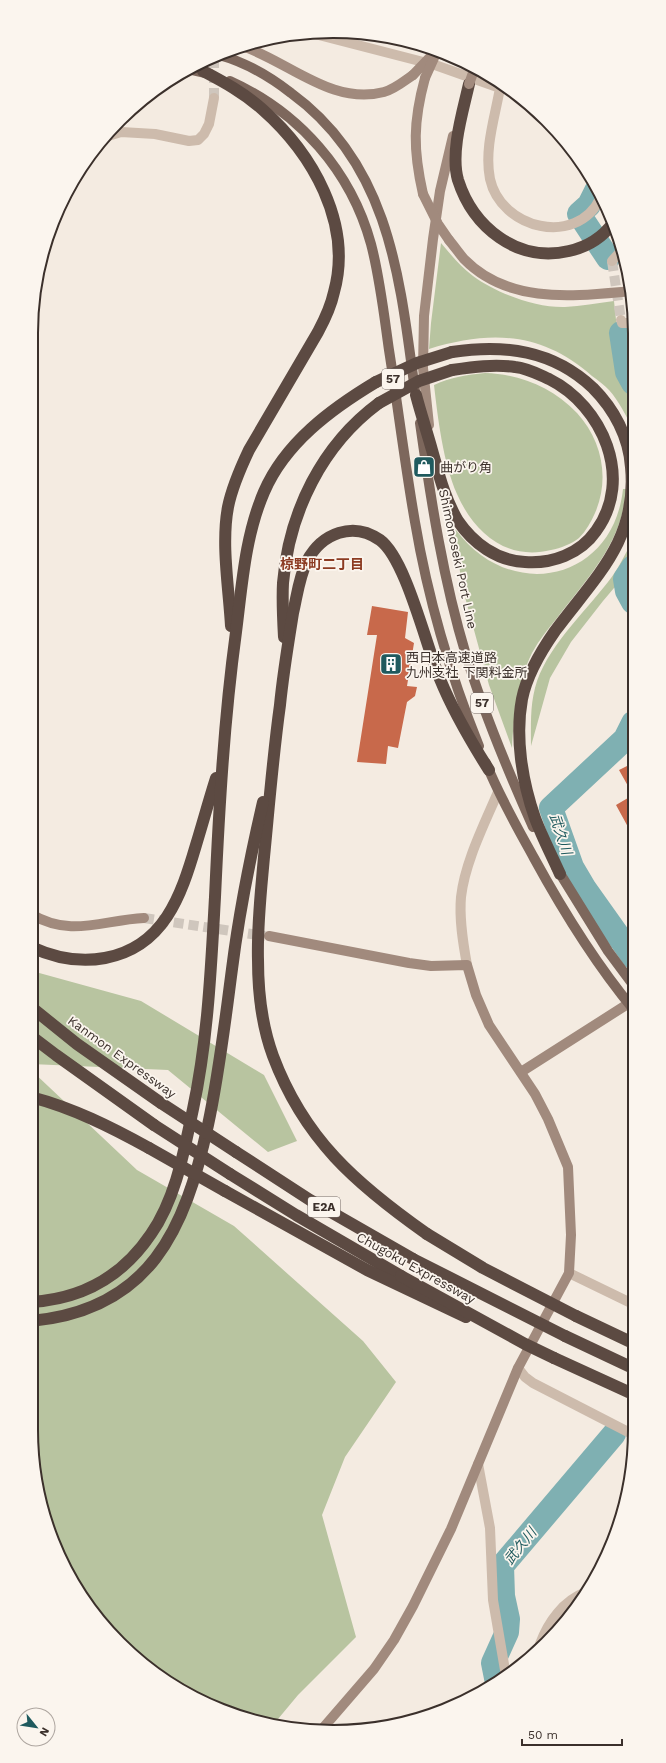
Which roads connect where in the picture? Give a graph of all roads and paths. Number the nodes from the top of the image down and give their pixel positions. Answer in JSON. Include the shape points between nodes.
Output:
{"nodes":[{"id":1,"x":331,"y":38,"type":"edge"},
{"id":2,"x":252,"y":50,"type":"edge"},
{"id":3,"x":432,"y":56,"type":"edge"},
{"id":4,"x":434,"y":56,"type":"edge"},
{"id":5,"x":227,"y":58,"type":"edge"},
{"id":6,"x":198,"y":71,"type":"edge"},
{"id":7,"x":203,"y":72,"type":"junction"},
{"id":8,"x":472,"y":74,"type":"edge"},
{"id":9,"x":468,"y":84,"type":"junction"},
{"id":10,"x":492,"y":85,"type":"edge"},
{"id":11,"x":500,"y":90,"type":"edge"},
{"id":12,"x":214,"y":98,"type":"tunnel mouth"},
{"id":13,"x":115,"y":134,"type":"edge"},
{"id":14,"x":597,"y":202,"type":"edge"},
{"id":15,"x":609,"y":229,"type":"edge"},
{"id":16,"x":617,"y":255,"type":"edge"},
{"id":17,"x":612,"y":261,"type":"dead end"},
{"id":18,"x":625,"y":292,"type":"edge"},
{"id":19,"x":621,"y":320,"type":"dead end"},
{"id":20,"x":627,"y":323,"type":"edge"},
{"id":21,"x":416,"y":395,"type":"junction"},
{"id":22,"x":628,"y":448,"type":"edge"},
{"id":23,"x":432,"y":451,"type":"junction"},
{"id":24,"x":628,"y":519,"type":"edge"},
{"id":25,"x":434,"y":521,"type":"junction"},
{"id":26,"x":233,"y":651,"type":"junction"},
{"id":27,"x":285,"y":658,"type":"junction"},
{"id":28,"x":273,"y":756,"type":"junction"},
{"id":29,"x":222,"y":758,"type":"junction"},
{"id":30,"x":488,"y":770,"type":"junction"},
{"id":31,"x":498,"y":792,"type":"junction"},
{"id":32,"x":560,"y":874,"type":"junction"},
{"id":33,"x":38,"y":917,"type":"edge"},
{"id":34,"x":144,"y":918,"type":"tunnel mouth"},
{"id":35,"x":269,"y":936,"type":"tunnel mouth"},
{"id":36,"x":38,"y":950,"type":"edge"},
{"id":37,"x":467,"y":964,"type":"junction"},
{"id":38,"x":628,"y":978,"type":"edge"},
{"id":39,"x":628,"y":999,"type":"edge"},
{"id":40,"x":628,"y":1006,"type":"edge"},
{"id":41,"x":38,"y":1013,"type":"edge"},
{"id":42,"x":38,"y":1041,"type":"edge"},
{"id":43,"x":521,"y":1072,"type":"junction"},
{"id":44,"x":38,"y":1099,"type":"edge"},
{"id":45,"x":198,"y":1127,"type":"joint"},
{"id":46,"x":569,"y":1273,"type":"junction"},
{"id":47,"x":38,"y":1302,"type":"edge"},
{"id":48,"x":628,"y":1302,"type":"edge"},
{"id":49,"x":38,"y":1320,"type":"edge"},
{"id":50,"x":628,"y":1341,"type":"edge"},
{"id":51,"x":525,"y":1344,"type":"junction"},
{"id":52,"x":628,"y":1365,"type":"edge"},
{"id":53,"x":518,"y":1368,"type":"junction"},
{"id":54,"x":628,"y":1392,"type":"edge"},
{"id":55,"x":628,"y":1432,"type":"edge"},
{"id":56,"x":478,"y":1464,"type":"junction"},
{"id":57,"x":576,"y":1598,"type":"edge"},
{"id":58,"x":542,"y":1639,"type":"edge"},
{"id":59,"x":505,"y":1669,"type":"edge"},
{"id":60,"x":326,"y":1725,"type":"edge"}],
"edges":[{"from":1,"to":10,"type":"street","via":[[435,65]]},
{"from":2,"to":3,"type":"street","bridge":true,"via":[[331,89],[358,95],[385,91],[398,85],[413,75]]},
{"from":4,"to":18,"type":"street","bridge":true,"via":[[425,78],[415,123],[417,167],[423,194],[438,224],[464,259],[480,273],[516,290],[559,296]]},
{"from":5,"to":21,"type":"main road","name":"Shimonoseki Port Line","number":"57","via":[[263,74],[305,102],[342,142],[370,187],[390,243]]},
{"from":6,"to":7,"type":"main road","number":"57"},
{"from":7,"to":26,"type":"highway","via":[[225,83],[261,108],[302,152],[322,186],[335,220],[339,255],[335,292],[328,312],[249,450],[232,490],[228,508],[226,547]]},
{"from":7,"to":30,"type":"main road","number":"57","via":[[232,82],[266,100],[303,129],[336,170],[364,224],[382,301],[415,522],[425,572],[449,664]]},
{"from":8,"to":9,"type":"street","bridge":true},
{"from":9,"to":15,"type":"highway","via":[[456,162],[458,178],[472,211],[492,233],[523,250],[550,254],[590,244]]},
{"from":9,"to":23,"type":"street","via":[[440,191],[428,279],[422,343]]},
{"from":11,"to":14,"type":"street","via":[[488,160],[490,179],[500,201],[508,211],[532,224],[551,227],[583,219]]},
{"from":12,"to":13,"type":"street","via":[[209,124],[198,140],[189,141],[155,134]]},
{"from":16,"to":17,"type":"street"},
{"from":19,"to":20,"type":"street","via":[[622,323]]},
{"from":21,"to":23,"type":"highway"},
{"from":21,"to":25,"type":"main road","name":"Shimonoseki Port Line","number":"57"},
{"from":22,"to":26,"type":"highway","bridge":true,"via":[[620,427],[599,394],[566,368],[527,352],[489,348],[452,352],[417,363],[376,382],[329,413],[298,442],[276,470],[264,491],[247,546]]},
{"from":23,"to":25,"type":"street"},
{"from":23,"to":27,"type":"highway","bridge":true,"via":[[440,480],[458,520],[480,545],[505,559],[519,562],[548,562],[573,553],[592,537],[608,510],[613,475],[610,455],[595,420],[569,391],[534,372],[515,367],[475,366],[452,370],[419,381],[379,403],[337,442],[303,499],[296,519],[283,583]]},
{"from":24,"to":32,"type":"highway","bridge":true,"via":[[622,535],[602,570],[541,652],[527,681],[523,697],[519,731],[527,789],[534,817]]},
{"from":25,"to":32,"type":"main road","name":"Shimonoseki Port Line","number":"57","via":[[454,610],[481,701],[536,834]]},
{"from":26,"to":29,"type":"highway"},
{"from":27,"to":28,"type":"highway"},
{"from":27,"to":30,"type":"highway","via":[[298,585],[313,551],[330,536],[350,530],[360,531],[381,541],[396,558],[439,678],[465,732]]},
{"from":28,"to":49,"type":"highway","via":[[240,910],[213,1101],[203,1150],[180,1218],[156,1258],[126,1288],[89,1308]]},
{"from":28,"to":50,"type":"highway","bridge":true,"via":[[258,924],[260,994],[264,1025],[272,1053],[296,1106],[326,1150],[371,1193],[427,1234],[482,1268]]},
{"from":29,"to":36,"type":"highway","via":[[182,888],[172,909],[152,935],[127,951],[96,960],[63,958]]},
{"from":29,"to":47,"type":"highway","via":[[206,1021],[196,1098],[173,1189],[151,1234],[120,1269],[86,1290],[52,1301]]},
{"from":30,"to":31,"type":"main road","number":"57"},
{"from":31,"to":37,"type":"street","via":[[466,871],[461,898],[462,934]]},
{"from":31,"to":39,"type":"main road","number":"57","via":[[570,921],[596,960]]},
{"from":32,"to":38,"type":"main road","name":"Shimonoseki Port Line","number":"57"},
{"from":33,"to":34,"type":"street","via":[[55,925],[73,927],[127,918]]},
{"from":35,"to":37,"type":"street","via":[[416,964]]},
{"from":37,"to":43,"type":"street","via":[[476,995],[489,1025]]},
{"from":40,"to":43,"type":"street"},
{"from":41,"to":45,"type":"highway","name":"Kanmon Expressway","number":"E2A","bridge":true,"via":[[77,1044]]},
{"from":42,"to":51,"type":"highway","name":"Chugoku Expressway","number":"E2A","bridge":true,"via":[[154,1124],[230,1174],[309,1223]]},
{"from":43,"to":46,"type":"street","via":[[548,1119],[568,1167],[572,1234]]},
{"from":44,"to":51,"type":"highway","bridge":true,"via":[[80,1113],[110,1127],[367,1270]]},
{"from":45,"to":52,"type":"highway","name":"Chugoku Expressway","number":"E2A","bridge":true,"via":[[310,1200],[413,1259]]},
{"from":46,"to":48,"type":"street"},
{"from":46,"to":53,"type":"street"},
{"from":51,"to":54,"type":"highway","name":"Chugoku Expressway","number":"E2A","bridge":true},
{"from":53,"to":55,"type":"street","via":[[533,1383]]},
{"from":53,"to":56,"type":"street"},
{"from":56,"to":59,"type":"street","via":[[490,1528],[493,1600]]},
{"from":56,"to":60,"type":"street","via":[[451,1529],[398,1633],[374,1669]]},
{"from":57,"to":58,"type":"street","via":[[555,1616]]}]}
